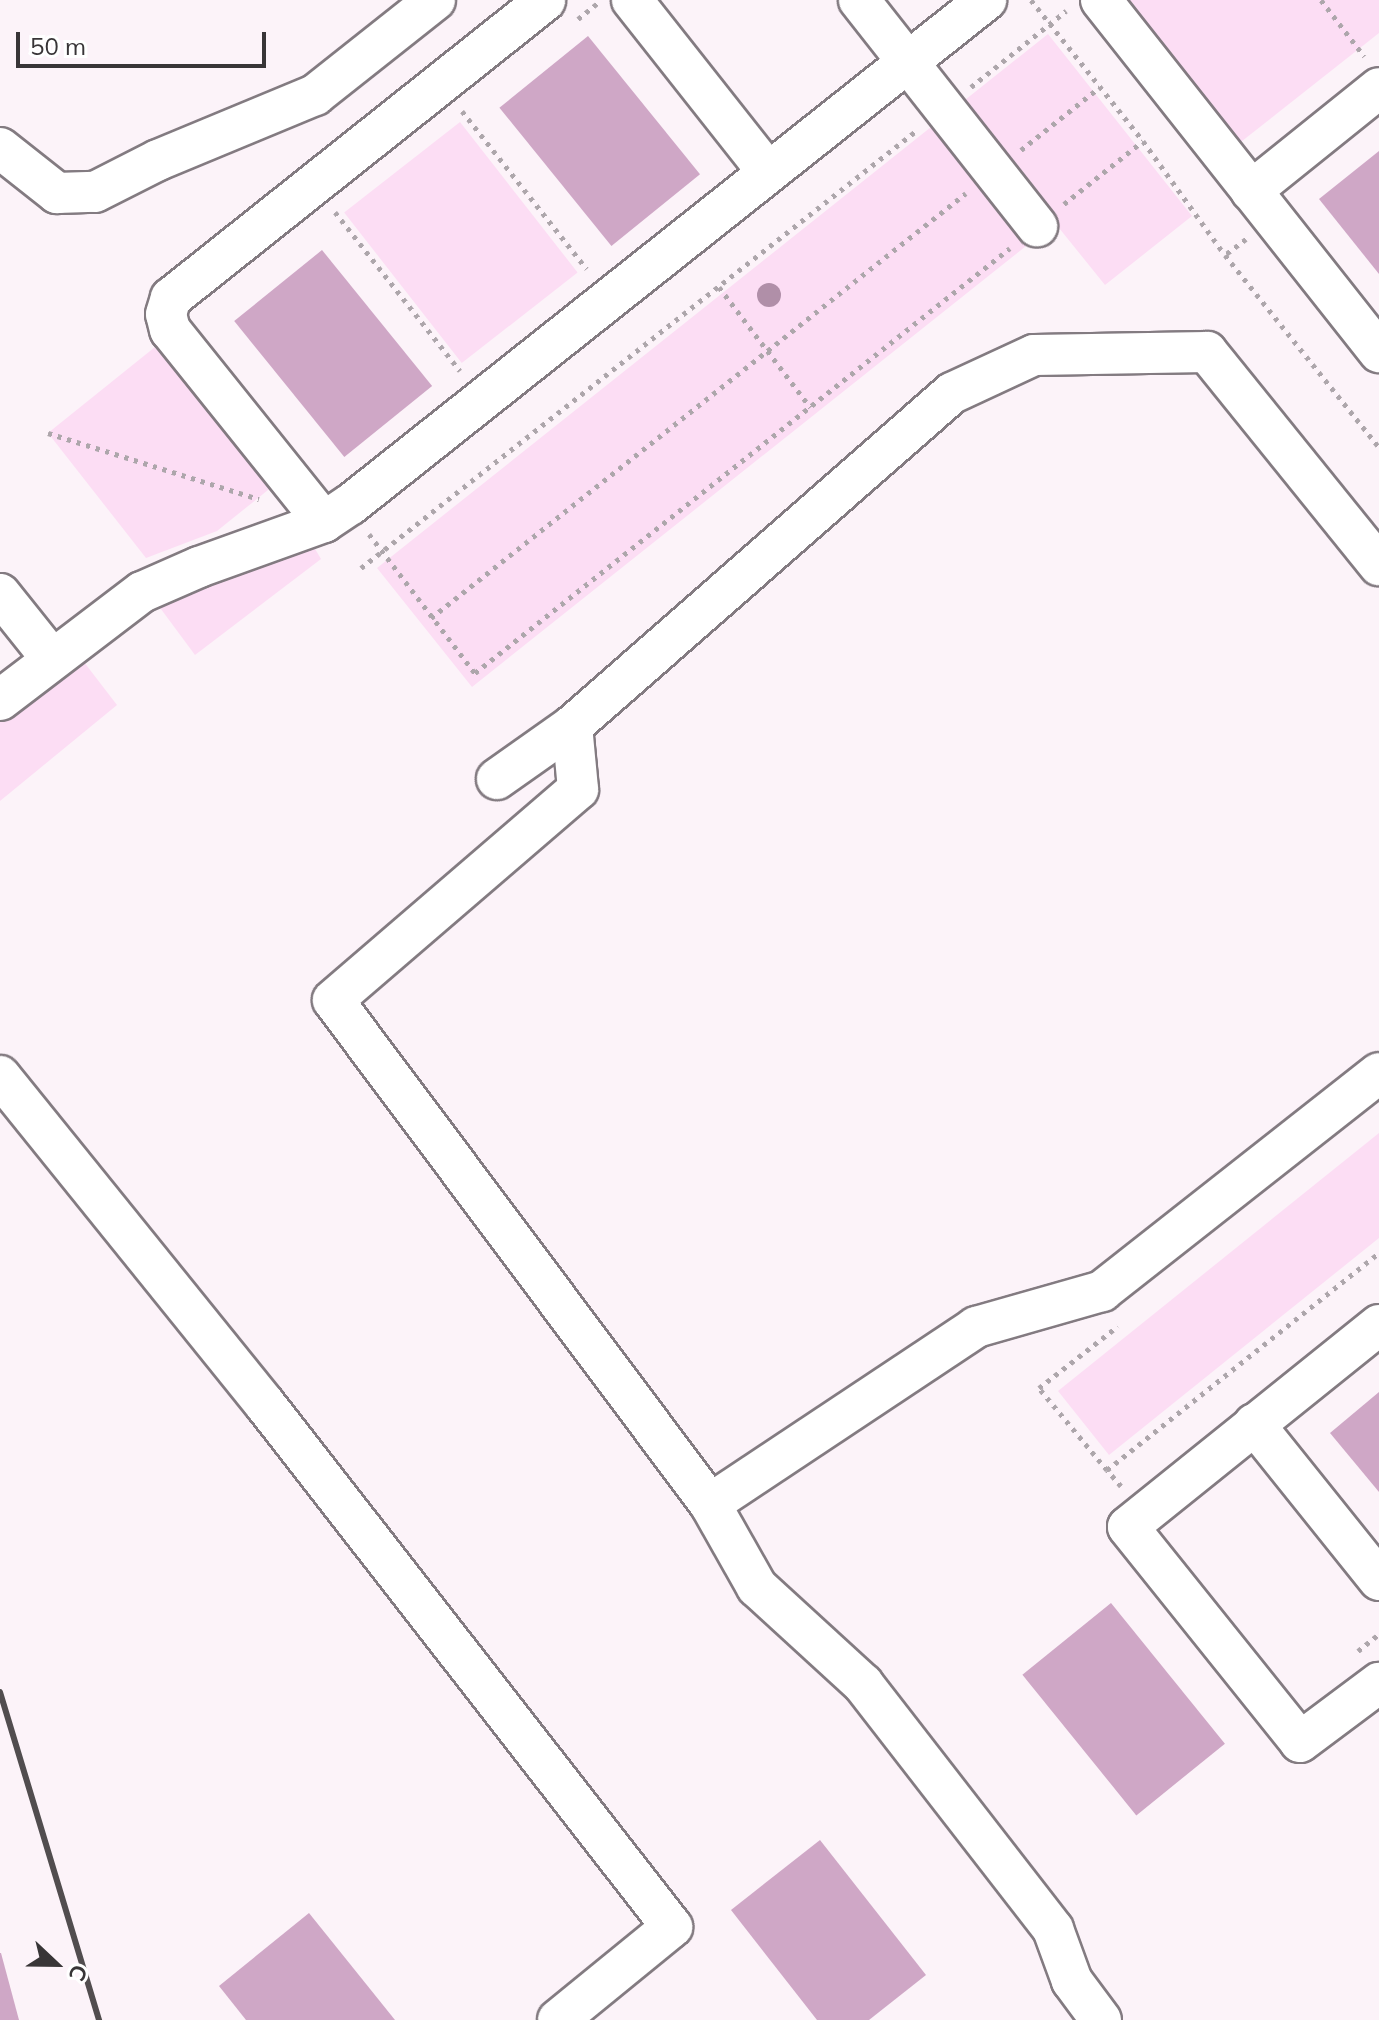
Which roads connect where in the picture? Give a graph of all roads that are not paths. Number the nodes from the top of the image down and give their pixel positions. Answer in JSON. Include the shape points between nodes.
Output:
{"nodes":[{"id":1,"x":435,"y":0,"type":"edge"},
{"id":2,"x":545,"y":0,"type":"edge"},
{"id":3,"x":632,"y":0,"type":"edge"},
{"id":4,"x":859,"y":0,"type":"edge"},
{"id":5,"x":986,"y":0,"type":"edge"},
{"id":6,"x":1086,"y":4,"type":"edge"},
{"id":7,"x":909,"y":60,"type":"junction"},
{"id":8,"x":1374,"y":75,"type":"edge"},
{"id":9,"x":0,"y":148,"type":"edge"},
{"id":10,"x":768,"y":172,"type":"junction"},
{"id":11,"x":1262,"y":205,"type":"junction"},
{"id":12,"x":1037,"y":226,"type":"road end"},
{"id":13,"x":1379,"y":352,"type":"edge"},
{"id":14,"x":337,"y":513,"type":"junction"},
{"id":15,"x":1379,"y":565,"type":"edge"},
{"id":16,"x":0,"y":594,"type":"edge"},
{"id":17,"x":51,"y":658,"type":"junction"},
{"id":18,"x":0,"y":700,"type":"edge"},
{"id":19,"x":572,"y":726,"type":"junction"},
{"id":20,"x":497,"y":779,"type":"dead end"},
{"id":21,"x":1379,"y":1073,"type":"edge"},
{"id":22,"x":0,"y":1076,"type":"edge"},
{"id":23,"x":1379,"y":1325,"type":"edge"},
{"id":24,"x":1254,"y":1424,"type":"junction"},
{"id":25,"x":710,"y":1504,"type":"junction"},
{"id":26,"x":1379,"y":1580,"type":"edge"},
{"id":27,"x":1378,"y":1686,"type":"edge"},
{"id":28,"x":558,"y":2020,"type":"edge"},
{"id":29,"x":1101,"y":2020,"type":"edge"}],
"edges":[{"from":1,"to":9,"type":"lane","via":[[315,95],[95,192],[57,193]]},
{"from":2,"to":14,"type":"lane","via":[[171,298],[166,314],[170,330],[298,490]]},
{"from":3,"to":10,"type":"lane"},
{"from":4,"to":7,"type":"lane"},
{"from":5,"to":7,"type":"lane"},
{"from":6,"to":11,"type":"lane"},
{"from":7,"to":10,"type":"lane"},
{"from":7,"to":12,"type":"lane"},
{"from":8,"to":11,"type":"lane"},
{"from":10,"to":14,"type":"lane"},
{"from":11,"to":13,"type":"lane"},
{"from":14,"to":17,"type":"lane","via":[[142,592]]},
{"from":15,"to":19,"type":"lane","via":[[1207,352],[1034,355],[952,393]]},
{"from":16,"to":17,"type":"lane"},
{"from":17,"to":18,"type":"lane"},
{"from":19,"to":20,"type":"lane"},
{"from":19,"to":25,"type":"lane","via":[[578,789],[333,1000]]},
{"from":21,"to":25,"type":"lane","via":[[1102,1291],[976,1327]]},
{"from":22,"to":28,"type":"lane","via":[[264,1403],[672,1927]]},
{"from":23,"to":24,"type":"lane"},
{"from":24,"to":26,"type":"lane"},
{"from":24,"to":27,"type":"lane","via":[[1128,1527],[1300,1742]]},
{"from":25,"to":29,"type":"lane","via":[[757,1587],[863,1684],[1053,1929],[1072,1981]]}]}
